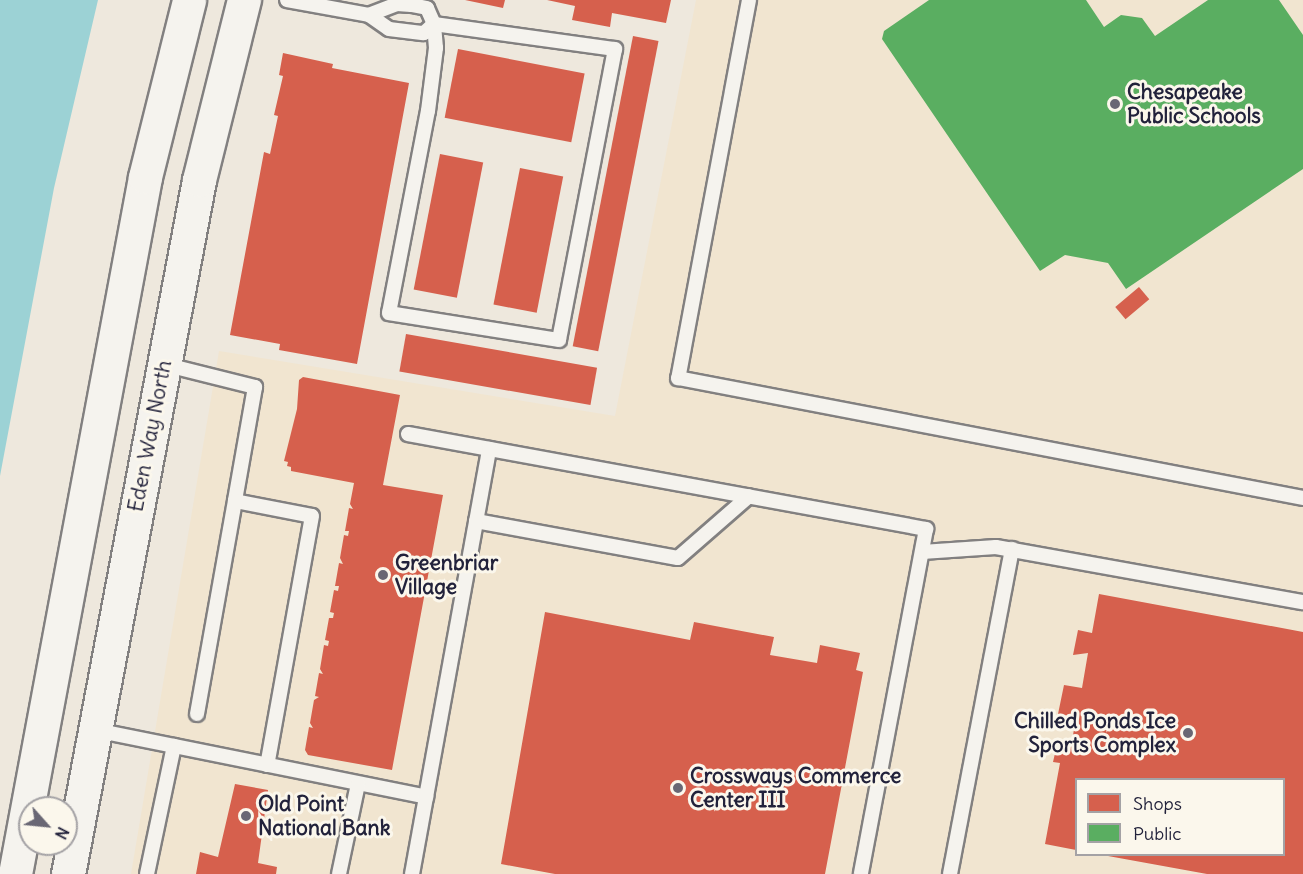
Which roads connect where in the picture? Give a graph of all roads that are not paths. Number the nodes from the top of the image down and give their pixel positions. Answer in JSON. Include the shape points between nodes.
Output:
{"nodes":[{"id":1,"x":189,"y":0,"type":"edge"},
{"id":2,"x":244,"y":0,"type":"edge"},
{"id":3,"x":287,"y":0,"type":"edge"},
{"id":4,"x":749,"y":0,"type":"edge"},
{"id":5,"x":369,"y":15,"type":"junction"},
{"id":6,"x":434,"y":24,"type":"junction"},
{"id":7,"x":164,"y":364,"type":"junction"},
{"id":8,"x":408,"y":434,"type":"dead end"},
{"id":9,"x":489,"y":449,"type":"junction"},
{"id":10,"x":749,"y":496,"type":"junction"},
{"id":11,"x":1303,"y":498,"type":"edge"},
{"id":12,"x":235,"y":501,"type":"junction"},
{"id":13,"x":476,"y":521,"type":"junction"},
{"id":14,"x":1012,"y":549,"type":"junction"},
{"id":15,"x":922,"y":552,"type":"junction"},
{"id":16,"x":1303,"y":602,"type":"edge"},
{"id":17,"x":197,"y":714,"type":"dead end"},
{"id":18,"x":95,"y":730,"type":"junction"},
{"id":19,"x":174,"y":746,"type":"junction"},
{"id":20,"x":267,"y":765,"type":"junction"},
{"id":21,"x":358,"y":784,"type":"junction"},
{"id":22,"x":426,"y":797,"type":"junction"},
{"id":23,"x":15,"y":874,"type":"edge"},
{"id":24,"x":68,"y":874,"type":"edge"},
{"id":25,"x":147,"y":874,"type":"edge"},
{"id":26,"x":339,"y":874,"type":"edge"},
{"id":27,"x":412,"y":874,"type":"edge"},
{"id":28,"x":861,"y":874,"type":"edge"},
{"id":29,"x":950,"y":874,"type":"edge"}],
"edges":[{"from":1,"to":23,"type":"street","via":[[145,177]]},
{"from":2,"to":7,"type":"street","name":"Eden Way North","via":[[199,180]]},
{"from":3,"to":5,"type":"lane"},
{"from":4,"to":11,"type":"lane","via":[[678,378]]},
{"from":5,"to":6,"type":"lane","via":[[389,29],[424,33]]},
{"from":5,"to":6,"type":"lane","via":[[397,4],[411,5],[428,8]]},
{"from":6,"to":6,"type":"lane","via":[[436,48],[428,111],[389,313],[559,340],[615,49]]},
{"from":7,"to":12,"type":"lane","via":[[255,387]]},
{"from":7,"to":18,"type":"street","name":"Eden Way North"},
{"from":8,"to":9,"type":"lane"},
{"from":9,"to":10,"type":"lane"},
{"from":9,"to":13,"type":"lane"},
{"from":10,"to":13,"type":"lane","via":[[678,558]]},
{"from":10,"to":15,"type":"lane","via":[[926,529]]},
{"from":12,"to":17,"type":"lane"},
{"from":12,"to":20,"type":"lane","via":[[312,516]]},
{"from":13,"to":22,"type":"lane"},
{"from":14,"to":15,"type":"lane"},
{"from":14,"to":16,"type":"lane"},
{"from":14,"to":29,"type":"lane"},
{"from":15,"to":28,"type":"lane"},
{"from":18,"to":19,"type":"lane"},
{"from":18,"to":24,"type":"street","name":"Eden Way North"},
{"from":19,"to":20,"type":"lane"},
{"from":19,"to":25,"type":"lane"},
{"from":20,"to":21,"type":"lane"},
{"from":21,"to":22,"type":"lane"},
{"from":21,"to":26,"type":"lane"},
{"from":22,"to":27,"type":"lane"}]}
